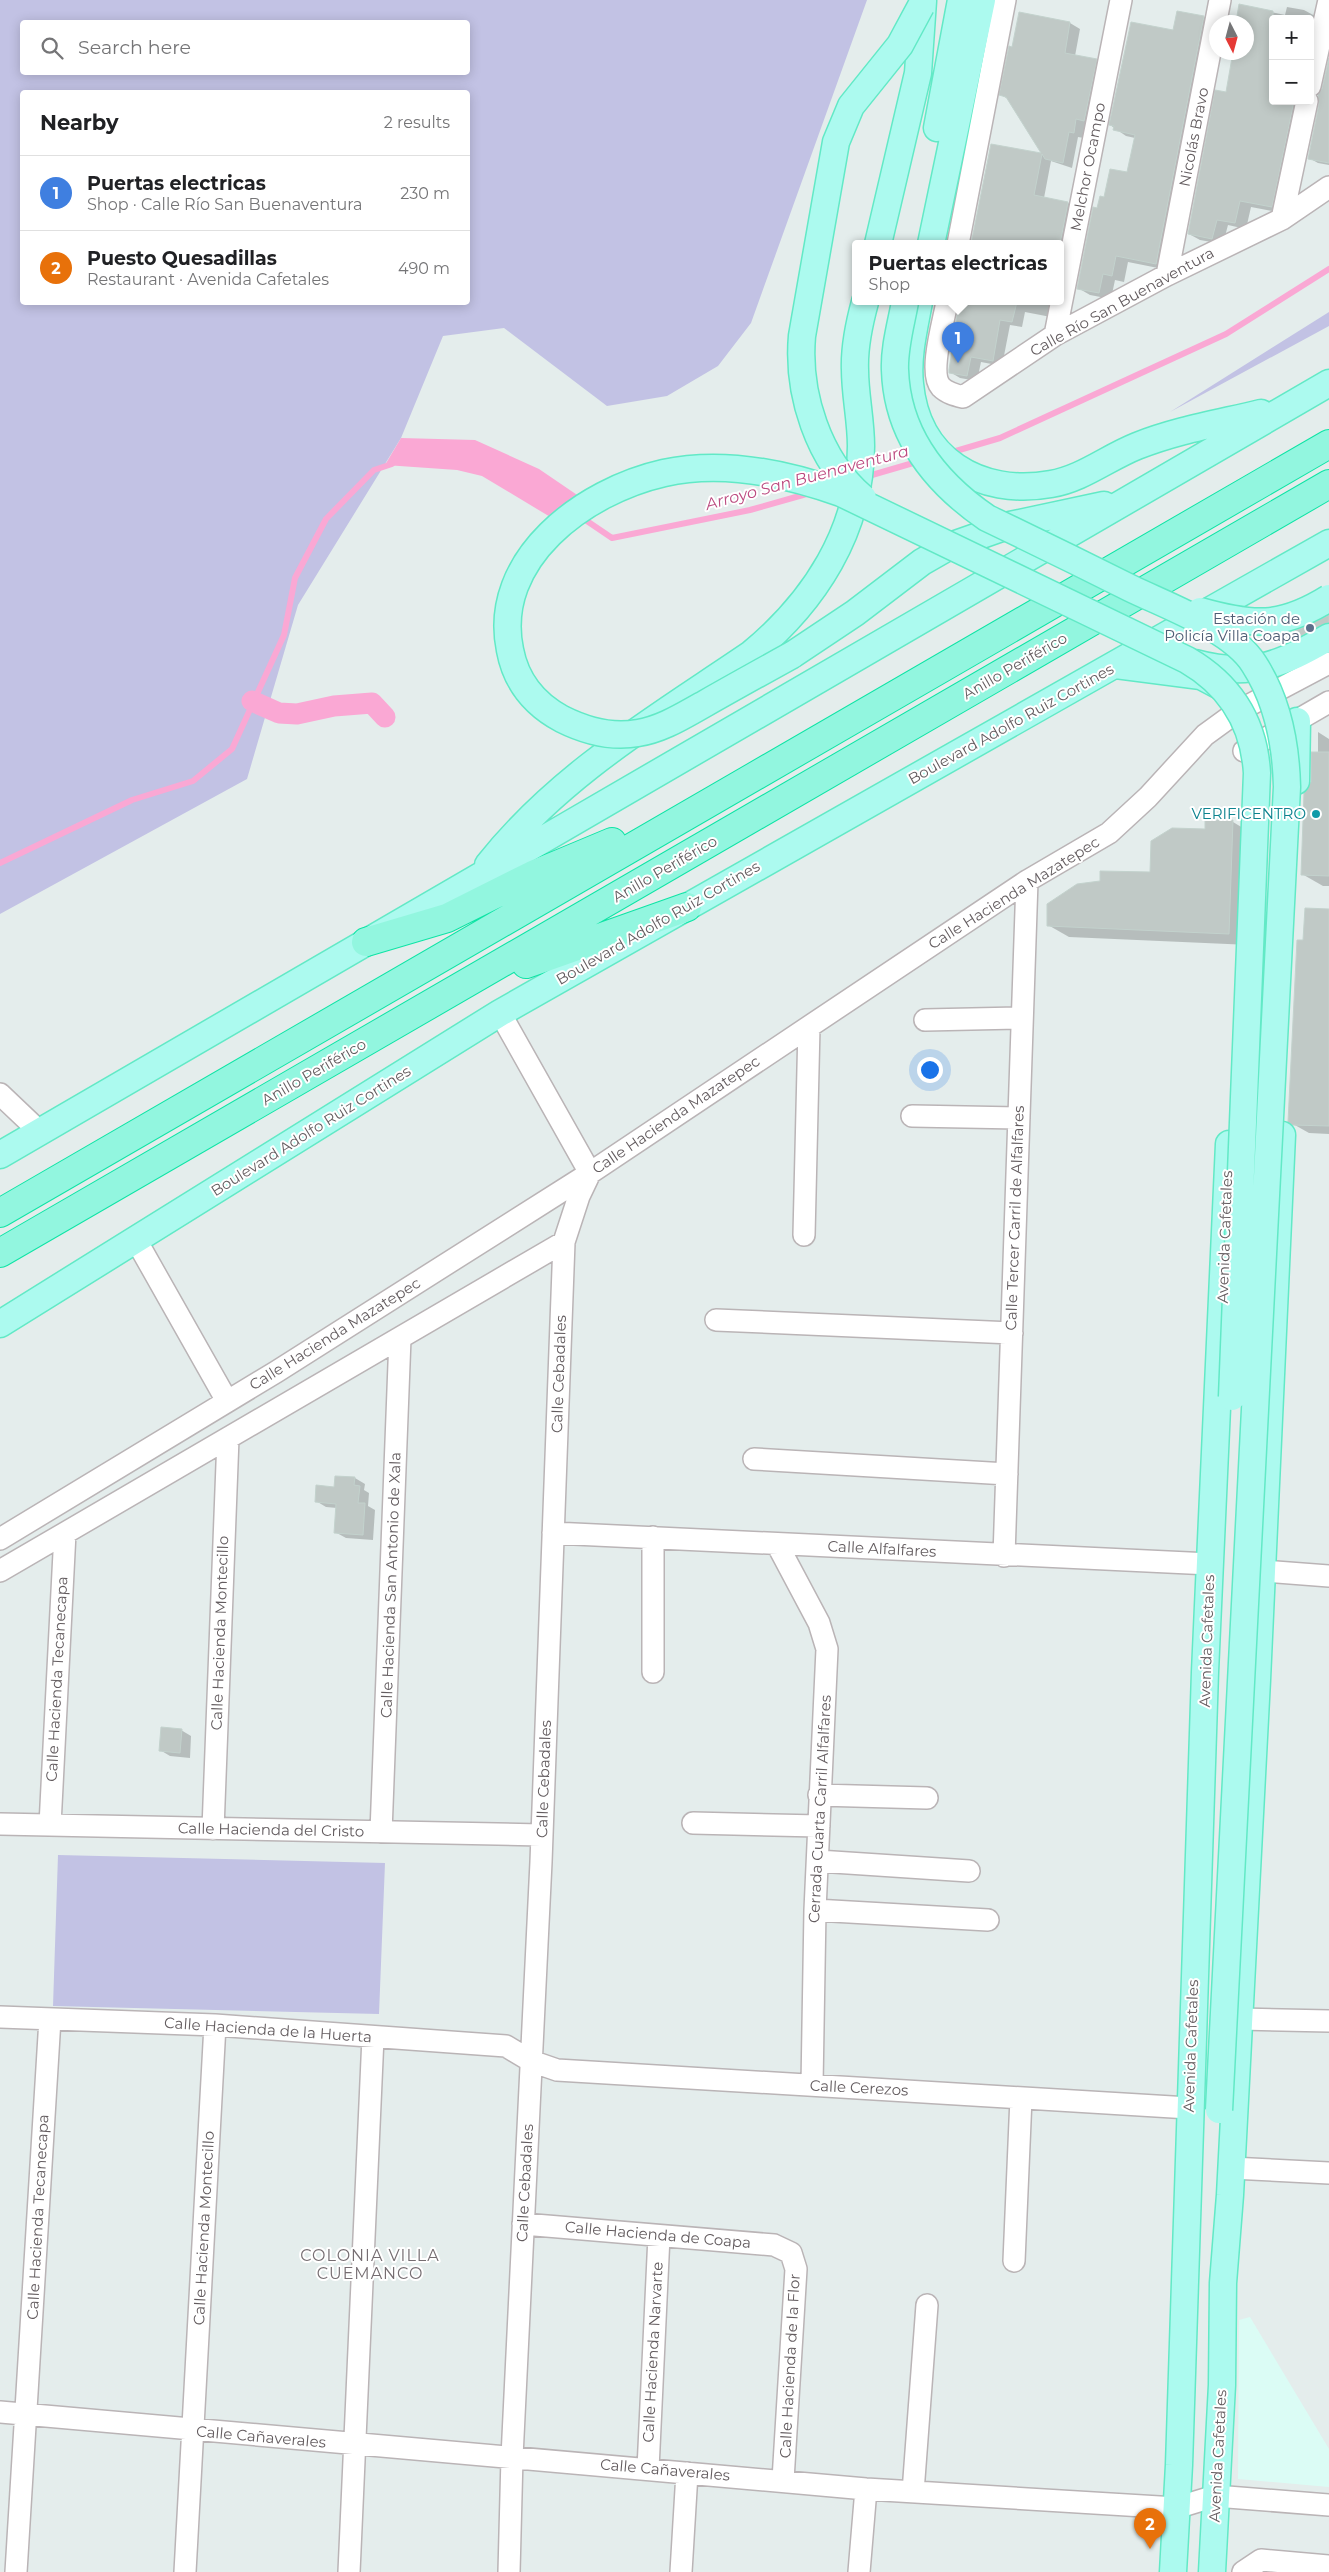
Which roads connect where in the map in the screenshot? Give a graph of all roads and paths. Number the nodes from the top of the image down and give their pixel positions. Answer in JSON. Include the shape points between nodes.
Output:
{"nodes":[{"id":1,"x":961,"y":0,"type":"edge"},
{"id":2,"x":982,"y":0,"type":"edge"},
{"id":3,"x":1005,"y":0,"type":"edge"},
{"id":4,"x":1121,"y":0,"type":"edge"},
{"id":5,"x":1220,"y":0,"type":"edge"},
{"id":6,"x":1329,"y":0,"type":"edge"},
{"id":7,"x":922,"y":3,"type":"edge"},
{"id":8,"x":1314,"y":68,"type":"edge"},
{"id":9,"x":1306,"y":105,"type":"edge"},
{"id":10,"x":1329,"y":187,"type":"edge"},
{"id":11,"x":1282,"y":218,"type":"junction"},
{"id":12,"x":879,"y":240,"type":"edge"},
{"id":13,"x":917,"y":240,"type":"edge"},
{"id":14,"x":932,"y":240,"type":"edge"},
{"id":15,"x":959,"y":240,"type":"edge"},
{"id":16,"x":1167,"y":275,"type":"junction"},
{"id":17,"x":1064,"y":289,"type":"edge"},
{"id":18,"x":864,"y":305,"type":"edge"},
{"id":19,"x":906,"y":305,"type":"edge"},
{"id":20,"x":918,"y":305,"type":"edge"},
{"id":21,"x":946,"y":305,"type":"edge"},
{"id":22,"x":1061,"y":305,"type":"edge"},
{"id":23,"x":1055,"y":335,"type":"junction"},
{"id":24,"x":1329,"y":383,"type":"edge"},
{"id":25,"x":1288,"y":407,"type":"junction"},
{"id":26,"x":1329,"y":444,"type":"edge"},
{"id":27,"x":1329,"y":484,"type":"edge"},
{"id":28,"x":1124,"y":501,"type":"junction"},
{"id":29,"x":883,"y":514,"type":"junction"},
{"id":30,"x":1329,"y":543,"type":"edge"},
{"id":31,"x":1146,"y":596,"type":"junction"},
{"id":32,"x":1329,"y":598,"type":"edge"},
{"id":33,"x":1329,"y":637,"type":"edge"},
{"id":34,"x":1187,"y":660,"type":"junction"},
{"id":35,"x":1329,"y":663,"type":"edge"},
{"id":36,"x":1116,"y":665,"type":"junction"},
{"id":37,"x":1306,"y":676,"type":"junction"},
{"id":38,"x":1327,"y":708,"type":"edge"},
{"id":39,"x":1238,"y":711,"type":"junction"},
{"id":40,"x":1297,"y":721,"type":"junction"},
{"id":41,"x":1244,"y":751,"type":"junction"},
{"id":42,"x":1244,"y":809,"type":"junction"},
{"id":43,"x":677,"y":820,"type":"junction"},
{"id":44,"x":1295,"y":821,"type":"junction"},
{"id":45,"x":480,"y":875,"type":"junction"},
{"id":46,"x":1027,"y":881,"type":"junction"},
{"id":47,"x":687,"y":907,"type":"junction"},
{"id":48,"x":366,"y":942,"type":"junction"},
{"id":49,"x":464,"y":986,"type":"junction"},
{"id":50,"x":500,"y":1013,"type":"junction"},
{"id":51,"x":1022,"y":1018,"type":"junction"},
{"id":52,"x":925,"y":1020,"type":"dead end"},
{"id":53,"x":809,"y":1027,"type":"junction"},
{"id":54,"x":0,"y":1094,"type":"edge"},
{"id":55,"x":912,"y":1116,"type":"dead end"},
{"id":56,"x":1019,"y":1118,"type":"junction"},
{"id":57,"x":40,"y":1132,"type":"junction"},
{"id":58,"x":0,"y":1155,"type":"edge"},
{"id":59,"x":590,"y":1173,"type":"junction"},
{"id":60,"x":0,"y":1213,"type":"edge"},
{"id":61,"x":804,"y":1236,"type":"dead end"},
{"id":62,"x":136,"y":1240,"type":"junction"},
{"id":63,"x":564,"y":1242,"type":"junction"},
{"id":64,"x":0,"y":1253,"type":"edge"},
{"id":65,"x":716,"y":1320,"type":"dead end"},
{"id":66,"x":0,"y":1324,"type":"edge"},
{"id":67,"x":1012,"y":1333,"type":"junction"},
{"id":68,"x":400,"y":1338,"type":"junction"},
{"id":69,"x":276,"y":1372,"type":"junction"},
{"id":70,"x":294,"y":1400,"type":"junction"},
{"id":71,"x":227,"y":1401,"type":"junction"},
{"id":72,"x":228,"y":1438,"type":"junction"},
{"id":73,"x":754,"y":1459,"type":"dead end"},
{"id":74,"x":1006,"y":1474,"type":"junction"},
{"id":75,"x":1213,"y":1524,"type":"junction"},
{"id":76,"x":65,"y":1533,"type":"junction"},
{"id":77,"x":553,"y":1533,"type":"junction"},
{"id":78,"x":653,"y":1537,"type":"junction"},
{"id":79,"x":0,"y":1538,"type":"edge"},
{"id":80,"x":777,"y":1544,"type":"junction"},
{"id":81,"x":1004,"y":1556,"type":"junction"},
{"id":82,"x":1210,"y":1564,"type":"junction"},
{"id":83,"x":0,"y":1571,"type":"edge"},
{"id":84,"x":1262,"y":1571,"type":"junction"},
{"id":85,"x":1329,"y":1576,"type":"edge"},
{"id":86,"x":653,"y":1672,"type":"dead end"},
{"id":87,"x":1205,"y":1672,"type":"junction"},
{"id":88,"x":1258,"y":1680,"type":"junction"},
{"id":89,"x":819,"y":1795,"type":"junction"},
{"id":90,"x":927,"y":1798,"type":"dead end"},
{"id":91,"x":693,"y":1823,"type":"dead end"},
{"id":92,"x":0,"y":1824,"type":"edge"},
{"id":93,"x":50,"y":1825,"type":"junction"},
{"id":94,"x":818,"y":1826,"type":"junction"},
{"id":95,"x":212,"y":1829,"type":"junction"},
{"id":96,"x":381,"y":1832,"type":"junction"},
{"id":97,"x":541,"y":1835,"type":"junction"},
{"id":98,"x":818,"y":1860,"type":"junction"},
{"id":99,"x":969,"y":1871,"type":"dead end"},
{"id":100,"x":815,"y":1910,"type":"junction"},
{"id":101,"x":988,"y":1920,"type":"dead end"},
{"id":102,"x":0,"y":2017,"type":"edge"},
{"id":103,"x":50,"y":2019,"type":"junction"},
{"id":104,"x":1240,"y":2019,"type":"junction"},
{"id":105,"x":1329,"y":2021,"type":"edge"},
{"id":106,"x":215,"y":2025,"type":"junction"},
{"id":107,"x":373,"y":2037,"type":"junction"},
{"id":108,"x":531,"y":2061,"type":"junction"},
{"id":109,"x":812,"y":2085,"type":"junction"},
{"id":110,"x":1021,"y":2098,"type":"junction"},
{"id":111,"x":1189,"y":2108,"type":"junction"},
{"id":112,"x":1232,"y":2168,"type":"junction"},
{"id":113,"x":1329,"y":2172,"type":"edge"},
{"id":114,"x":523,"y":2224,"type":"junction"},
{"id":115,"x":659,"y":2236,"type":"junction"},
{"id":116,"x":791,"y":2253,"type":"joint"},
{"id":117,"x":1014,"y":2260,"type":"dead end"},
{"id":118,"x":927,"y":2305,"type":"dead end"},
{"id":119,"x":1222,"y":2386,"type":"junction"},
{"id":120,"x":0,"y":2412,"type":"edge"},
{"id":121,"x":26,"y":2415,"type":"junction"},
{"id":122,"x":192,"y":2430,"type":"junction"},
{"id":123,"x":354,"y":2445,"type":"junction"},
{"id":124,"x":512,"y":2457,"type":"junction"},
{"id":125,"x":648,"y":2469,"type":"junction"},
{"id":126,"x":687,"y":2473,"type":"junction"},
{"id":127,"x":783,"y":2480,"type":"junction"},
{"id":128,"x":866,"y":2489,"type":"junction"},
{"id":129,"x":913,"y":2492,"type":"junction"},
{"id":130,"x":1215,"y":2496,"type":"junction"},
{"id":131,"x":1329,"y":2505,"type":"edge"},
{"id":132,"x":1176,"y":2508,"type":"junction"},
{"id":133,"x":1329,"y":2566,"type":"edge"},
{"id":134,"x":16,"y":2572,"type":"edge"},
{"id":135,"x":185,"y":2572,"type":"edge"},
{"id":136,"x":349,"y":2572,"type":"edge"},
{"id":137,"x":508,"y":2572,"type":"edge"},
{"id":138,"x":681,"y":2572,"type":"edge"},
{"id":139,"x":859,"y":2572,"type":"edge"},
{"id":140,"x":1173,"y":2572,"type":"edge"},
{"id":141,"x":1212,"y":2572,"type":"edge"},
{"id":142,"x":1243,"y":2572,"type":"edge"}],
"edges":[{"from":1,"to":13,"type":"main road"},
{"from":2,"to":14,"type":"main road"},
{"from":3,"to":15,"type":"street"},
{"from":4,"to":17,"type":"street","name":"Melchor Ocampo"},
{"from":5,"to":16,"type":"street","name":"Nicolás Bravo"},
{"from":6,"to":8,"type":"street"},
{"from":7,"to":12,"type":"main road","via":[[918,73]]},
{"from":7,"to":29,"type":"main road","bridge":true,"via":[[900,45],[862,90],[842,123],[836,142],[801,353],[806,394],[820,440],[851,488]]},
{"from":9,"to":11,"type":"street"},
{"from":10,"to":11,"type":"street","name":"Calle Río San Buenaventura"},
{"from":11,"to":16,"type":"street","name":"Calle Río San Buenaventura"},
{"from":16,"to":23,"type":"street","name":"Calle Río San Buenaventura"},
{"from":18,"to":45,"type":"main road","bridge":true,"via":[[855,359],[861,435],[857,483],[841,539],[810,595],[787,622],[750,654],[570,779],[522,825]]},
{"from":19,"to":31,"type":"main road","bridge":true,"via":[[895,370],[900,405],[912,438],[938,478],[987,518]]},
{"from":20,"to":25,"type":"main road","via":[[911,342],[909,382],[912,399],[921,426],[934,447],[955,467],[972,476],[1031,487],[1065,481],[1152,440]]},
{"from":21,"to":23,"type":"street","name":"Calle Río San Buenaventura","via":[[936,375],[941,387],[951,394],[963,397]]},
{"from":22,"to":23,"type":"street","name":"Melchor Ocampo"},
{"from":24,"to":25,"type":"main road"},
{"from":25,"to":28,"type":"main road"},
{"from":26,"to":43,"type":"highway"},
{"from":27,"to":49,"type":"highway","name":"Anillo Periférico"},
{"from":28,"to":29,"type":"main road","bridge":true,"via":[[1010,525],[950,546],[922,562],[792,655],[660,727],[624,735],[592,732],[550,712],[529,694],[515,669],[507,639],[508,606],[524,564],[565,521],[616,489],[664,473],[688,469],[766,472],[833,490]]},
{"from":28,"to":45,"type":"main road"},
{"from":29,"to":34,"type":"main road","bridge":true},
{"from":30,"to":36,"type":"main road","name":"Boulevard Adolfo Ruiz Cortines"},
{"from":31,"to":32,"type":"main road","bridge":true,"via":[[1216,616],[1262,622],[1291,618]]},
{"from":31,"to":119,"type":"main road","bridge":true,"via":[[1228,637],[1254,662],[1273,703],[1284,739],[1286,761],[1214,2195],[1214,2294]]},
{"from":33,"to":34,"type":"main road","bridge":true,"via":[[1294,658],[1250,670],[1218,669]]},
{"from":34,"to":75,"type":"main road","bridge":true,"via":[[1216,681],[1239,707],[1252,736],[1256,756],[1232,1397],[1222,1448],[1218,1512]]},
{"from":35,"to":37,"type":"street","name":"Calle Hacienda Mazatepec"},
{"from":36,"to":39,"type":"main road","via":[[1208,679],[1225,693]]},
{"from":36,"to":47,"type":"main road","name":"Boulevard Adolfo Ruiz Cortines"},
{"from":37,"to":38,"type":"street"},
{"from":37,"to":39,"type":"street","name":"Calle Hacienda Mazatepec"},
{"from":38,"to":40,"type":"street"},
{"from":39,"to":40,"type":"street","via":[[1271,712]]},
{"from":39,"to":41,"type":"main road","name":"Avenida Cafetales"},
{"from":39,"to":46,"type":"street","name":"Calle Hacienda Mazatepec","via":[[1206,735],[1109,833]]},
{"from":40,"to":41,"type":"street"},
{"from":40,"to":44,"type":"main road","name":"Avenida Cafetales"},
{"from":41,"to":42,"type":"main road","name":"Avenida Cafetales"},
{"from":42,"to":44,"type":"main road","via":[[1253,798],[1279,799],[1288,806]]},
{"from":42,"to":75,"type":"main road","name":"Avenida Cafetales"},
{"from":43,"to":48,"type":"highway","via":[[533,875],[447,918]]},
{"from":43,"to":60,"type":"highway"},
{"from":44,"to":84,"type":"main road","name":"Avenida Cafetales"},
{"from":45,"to":48,"type":"main road"},
{"from":46,"to":51,"type":"street","name":"Calle Tercer Carril de Alfalfares"},
{"from":46,"to":53,"type":"street","name":"Calle Hacienda Mazatepec"},
{"from":47,"to":49,"type":"highway"},
{"from":47,"to":50,"type":"main road","name":"Boulevard Adolfo Ruiz Cortines"},
{"from":48,"to":57,"type":"main road"},
{"from":49,"to":64,"type":"highway","name":"Anillo Periférico"},
{"from":50,"to":59,"type":"street"},
{"from":50,"to":62,"type":"main road","name":"Boulevard Adolfo Ruiz Cortines"},
{"from":51,"to":52,"type":"street"},
{"from":51,"to":56,"type":"street","name":"Calle Tercer Carril de Alfalfares"},
{"from":53,"to":59,"type":"street","name":"Calle Hacienda Mazatepec"},
{"from":53,"to":61,"type":"street"},
{"from":54,"to":57,"type":"street"},
{"from":55,"to":56,"type":"street"},
{"from":56,"to":67,"type":"street","name":"Calle Tercer Carril de Alfalfares"},
{"from":57,"to":58,"type":"main road"},
{"from":59,"to":63,"type":"street","name":"Calle Cebadales"},
{"from":59,"to":69,"type":"street","name":"Calle Hacienda Mazatepec"},
{"from":62,"to":66,"type":"main road","name":"Boulevard Adolfo Ruiz Cortines"},
{"from":62,"to":71,"type":"street"},
{"from":63,"to":68,"type":"street"},
{"from":63,"to":77,"type":"street","name":"Calle Cebadales"},
{"from":65,"to":67,"type":"street"},
{"from":67,"to":74,"type":"street","name":"Calle Tercer Carril de Alfalfares"},
{"from":68,"to":70,"type":"street"},
{"from":68,"to":96,"type":"street","name":"Calle Hacienda San Antonio de Xala"},
{"from":69,"to":70,"type":"street"},
{"from":69,"to":71,"type":"street","name":"Calle Hacienda Mazatepec"},
{"from":70,"to":72,"type":"street"},
{"from":71,"to":79,"type":"street","name":"Calle Hacienda Mazatepec"},
{"from":72,"to":76,"type":"street"},
{"from":72,"to":95,"type":"street","name":"Calle Hacienda Montecillo"},
{"from":73,"to":74,"type":"street"},
{"from":74,"to":81,"type":"street","name":"Calle Tercer Carril de Alfalfares"},
{"from":75,"to":82,"type":"main road","name":"Avenida Cafetales"},
{"from":76,"to":83,"type":"street"},
{"from":76,"to":93,"type":"street","name":"Calle Hacienda Tecanecapa"},
{"from":77,"to":78,"type":"street","name":"Calle Alfalfares"},
{"from":77,"to":97,"type":"street","name":"Calle Cebadales"},
{"from":78,"to":80,"type":"street","name":"Calle Alfalfares"},
{"from":78,"to":86,"type":"street"},
{"from":80,"to":81,"type":"street","name":"Calle Alfalfares"},
{"from":80,"to":89,"type":"street","name":"Cerrada Cuarta Carril Alfalfares","via":[[819,1623],[827,1649]]},
{"from":81,"to":82,"type":"street","name":"Calle Alfalfares"},
{"from":82,"to":87,"type":"main road","name":"Avenida Cafetales"},
{"from":84,"to":85,"type":"street"},
{"from":84,"to":88,"type":"main road","name":"Avenida Cafetales"},
{"from":87,"to":88,"type":"main road","via":[[1209,1658],[1229,1650],[1244,1657]]},
{"from":87,"to":111,"type":"main road","name":"Avenida Cafetales"},
{"from":88,"to":104,"type":"main road","name":"Avenida Cafetales"},
{"from":89,"to":90,"type":"street"},
{"from":89,"to":94,"type":"street","name":"Cerrada Cuarta Carril Alfalfares"},
{"from":91,"to":94,"type":"street"},
{"from":92,"to":93,"type":"street","name":"Calle Hacienda del Cristo"},
{"from":93,"to":95,"type":"street","name":"Calle Hacienda del Cristo"},
{"from":94,"to":98,"type":"street","name":"Cerrada Cuarta Carril Alfalfares"},
{"from":95,"to":96,"type":"street","name":"Calle Hacienda del Cristo"},
{"from":96,"to":97,"type":"street","name":"Calle Hacienda del Cristo"},
{"from":97,"to":108,"type":"street","name":"Calle Cebadales"},
{"from":98,"to":99,"type":"street"},
{"from":98,"to":100,"type":"street","name":"Cerrada Cuarta Carril Alfalfares"},
{"from":100,"to":101,"type":"street"},
{"from":100,"to":109,"type":"street","name":"Cerrada Cuarta Carril Alfalfares"},
{"from":102,"to":103,"type":"street","name":"Calle Hacienda de la Huerta"},
{"from":103,"to":106,"type":"street","name":"Calle Hacienda de la Huerta"},
{"from":103,"to":121,"type":"street","name":"Calle Hacienda Tecanecapa"},
{"from":104,"to":105,"type":"street"},
{"from":104,"to":112,"type":"main road","name":"Avenida Cafetales"},
{"from":106,"to":107,"type":"street","name":"Calle Hacienda de la Huerta"},
{"from":106,"to":122,"type":"street","name":"Calle Hacienda Montecillo"},
{"from":107,"to":108,"type":"street","name":"Calle Hacienda de la Huerta","via":[[506,2046]]},
{"from":107,"to":123,"type":"street"},
{"from":108,"to":109,"type":"street","name":"Calle Cerezos","via":[[557,2070]]},
{"from":108,"to":114,"type":"street","name":"Calle Cebadales"},
{"from":109,"to":110,"type":"street","name":"Calle Cerezos"},
{"from":110,"to":111,"type":"street","name":"Calle Cerezos"},
{"from":110,"to":117,"type":"street"},
{"from":111,"to":132,"type":"main road","name":"Avenida Cafetales"},
{"from":112,"to":113,"type":"street"},
{"from":112,"to":119,"type":"main road","name":"Avenida Cafetales","via":[[1223,2283]]},
{"from":114,"to":115,"type":"street","name":"Calle Hacienda de Coapa"},
{"from":114,"to":124,"type":"street","name":"Calle Cebadales"},
{"from":115,"to":116,"type":"street","name":"Calle Hacienda de Coapa","via":[[774,2245]]},
{"from":115,"to":125,"type":"street","name":"Calle Hacienda Narvarte"},
{"from":116,"to":127,"type":"street","name":"Calle Hacienda de la Flor","via":[[796,2269]]},
{"from":118,"to":129,"type":"street"},
{"from":119,"to":130,"type":"main road","name":"Avenida Cafetales"},
{"from":120,"to":121,"type":"street","name":"Calle Cañaverales"},
{"from":121,"to":122,"type":"street","name":"Calle Cañaverales"},
{"from":121,"to":134,"type":"street","name":"Calle Hacienda Tecanecapa"},
{"from":122,"to":123,"type":"street","name":"Calle Cañaverales"},
{"from":122,"to":135,"type":"street","name":"Calle Hacienda Montecillo"},
{"from":123,"to":124,"type":"street","name":"Calle Cañaverales"},
{"from":123,"to":136,"type":"street"},
{"from":124,"to":125,"type":"street","name":"Calle Cañaverales"},
{"from":124,"to":137,"type":"street","name":"Calle Cebadales"},
{"from":125,"to":126,"type":"street","name":"Calle Cañaverales"},
{"from":126,"to":127,"type":"street","name":"Calle Cañaverales"},
{"from":126,"to":138,"type":"street"},
{"from":127,"to":128,"type":"street","name":"Calle Cañaverales"},
{"from":128,"to":129,"type":"street","name":"Calle Cañaverales"},
{"from":128,"to":139,"type":"street"},
{"from":129,"to":132,"type":"street","name":"Calle Cañaverales"},
{"from":130,"to":131,"type":"street","name":"Calle Cañaverales"},
{"from":130,"to":132,"type":"street","name":"Calle Cañaverales"},
{"from":130,"to":141,"type":"main road","name":"Avenida Cafetales"},
{"from":132,"to":140,"type":"main road","name":"Avenida Cafetales"},
{"from":133,"to":142,"type":"street","via":[[1261,2560]]}]}
